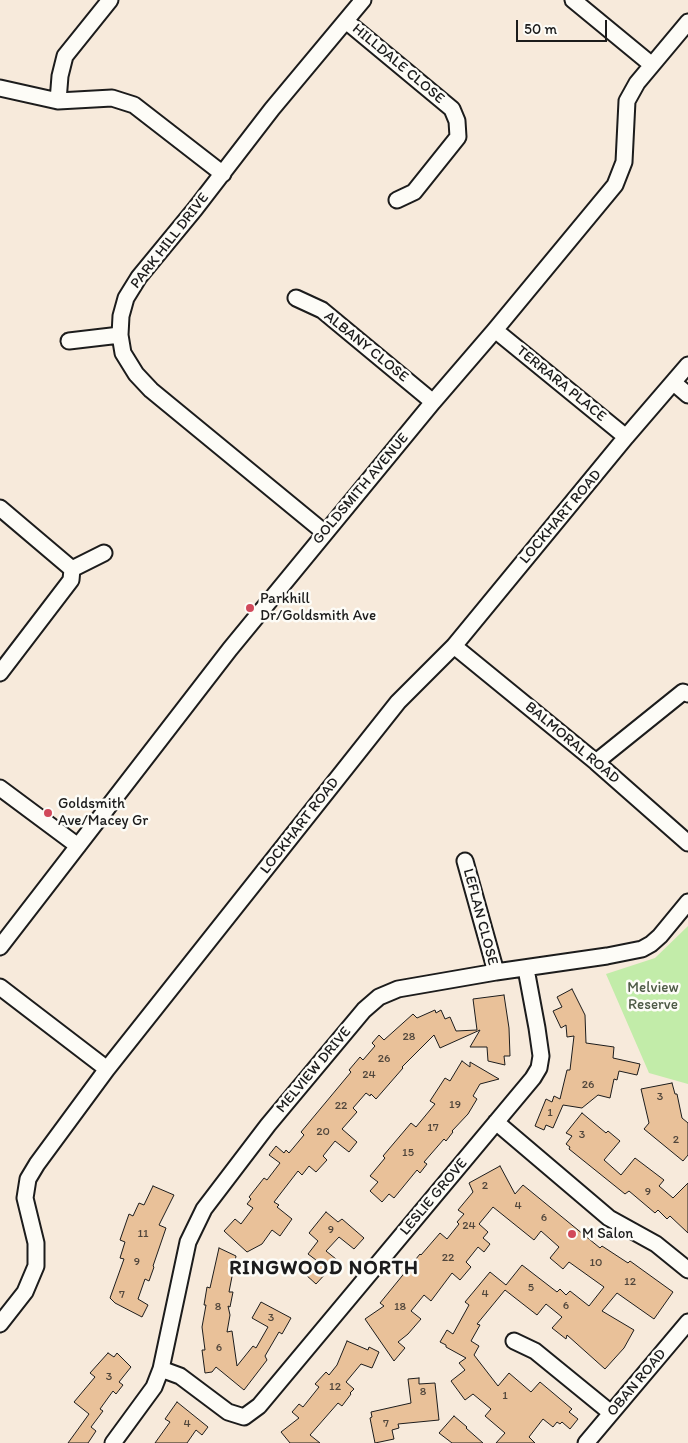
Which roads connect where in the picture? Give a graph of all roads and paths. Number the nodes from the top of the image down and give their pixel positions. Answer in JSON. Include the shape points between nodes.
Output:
{"nodes":[{"id":1,"x":110,"y":0,"type":"edge"},
{"id":2,"x":363,"y":0,"type":"edge"},
{"id":3,"x":573,"y":0,"type":"edge"},
{"id":4,"x":346,"y":21,"type":"junction"},
{"id":5,"x":688,"y":22,"type":"edge"},
{"id":6,"x":652,"y":65,"type":"junction"},
{"id":7,"x":0,"y":88,"type":"edge"},
{"id":8,"x":58,"y":102,"type":"junction"},
{"id":9,"x":222,"y":174,"type":"junction"},
{"id":10,"x":397,"y":200,"type":"dead end"},
{"id":11,"x":296,"y":298,"type":"dead end"},
{"id":12,"x":495,"y":330,"type":"junction"},
{"id":13,"x":120,"y":335,"type":"junction"},
{"id":14,"x":69,"y":341,"type":"dead end"},
{"id":15,"x":688,"y":366,"type":"edge"},
{"id":16,"x":674,"y":383,"type":"junction"},
{"id":17,"x":688,"y":395,"type":"edge"},
{"id":18,"x":433,"y":402,"type":"junction"},
{"id":19,"x":626,"y":437,"type":"junction"},
{"id":20,"x":0,"y":508,"type":"edge"},
{"id":21,"x":324,"y":533,"type":"junction"},
{"id":22,"x":104,"y":554,"type":"dead end"},
{"id":23,"x":72,"y":569,"type":"junction"},
{"id":24,"x":454,"y":646,"type":"junction"},
{"id":25,"x":0,"y":672,"type":"edge"},
{"id":26,"x":688,"y":694,"type":"edge"},
{"id":27,"x":596,"y":762,"type":"junction"},
{"id":28,"x":0,"y":788,"type":"edge"},
{"id":29,"x":688,"y":843,"type":"edge"},
{"id":30,"x":78,"y":846,"type":"junction"},
{"id":31,"x":465,"y":861,"type":"dead end"},
{"id":32,"x":688,"y":902,"type":"edge"},
{"id":33,"x":0,"y":947,"type":"edge"},
{"id":34,"x":526,"y":969,"type":"junction"},
{"id":35,"x":496,"y":972,"type":"junction"},
{"id":36,"x":0,"y":987,"type":"edge"},
{"id":37,"x":107,"y":1069,"type":"junction"},
{"id":38,"x":496,"y":1122,"type":"junction"},
{"id":39,"x":688,"y":1270,"type":"edge"},
{"id":40,"x":688,"y":1322,"type":"edge"},
{"id":41,"x":0,"y":1324,"type":"edge"},
{"id":42,"x":514,"y":1341,"type":"dead end"},
{"id":43,"x":162,"y":1370,"type":"junction"},
{"id":44,"x":611,"y":1413,"type":"junction"},
{"id":45,"x":113,"y":1443,"type":"edge"},
{"id":46,"x":586,"y":1443,"type":"edge"}],
"edges":[{"from":1,"to":8,"type":"street","via":[[65,56]]},
{"from":2,"to":4,"type":"street","name":"PARK HILL DRIVE"},
{"from":3,"to":6,"type":"street"},
{"from":4,"to":9,"type":"street","name":"PARK HILL DRIVE"},
{"from":4,"to":10,"type":"street","name":"HILLDALE CLOSE","via":[[452,109],[457,121],[458,137],[414,192]]},
{"from":5,"to":6,"type":"street","name":"GOLDSMITH AVENUE"},
{"from":6,"to":12,"type":"street","name":"GOLDSMITH AVENUE","via":[[627,101],[624,162],[615,185]]},
{"from":7,"to":8,"type":"street"},
{"from":8,"to":9,"type":"street","via":[[112,98],[134,106]]},
{"from":9,"to":13,"type":"street","name":"PARK HILL DRIVE","via":[[139,277],[126,298]]},
{"from":11,"to":18,"type":"street","name":"ALBANY CLOSE","via":[[322,310]]},
{"from":12,"to":18,"type":"street","name":"GOLDSMITH AVENUE"},
{"from":12,"to":19,"type":"street","name":"TERRARA PLACE"},
{"from":13,"to":14,"type":"street"},
{"from":13,"to":21,"type":"street","name":"PARK HILL DRIVE","via":[[123,353],[151,390]]},
{"from":15,"to":16,"type":"street","name":"LOCKHART ROAD"},
{"from":16,"to":17,"type":"street"},
{"from":16,"to":19,"type":"street","name":"LOCKHART ROAD"},
{"from":18,"to":21,"type":"street","name":"GOLDSMITH AVENUE"},
{"from":19,"to":24,"type":"street","name":"LOCKHART ROAD"},
{"from":20,"to":23,"type":"street"},
{"from":21,"to":30,"type":"street","name":"GOLDSMITH AVENUE"},
{"from":22,"to":23,"type":"street"},
{"from":23,"to":25,"type":"street","via":[[70,580]]},
{"from":24,"to":27,"type":"street","name":"BALMORAL ROAD"},
{"from":24,"to":37,"type":"street","name":"LOCKHART ROAD","via":[[398,702]]},
{"from":26,"to":27,"type":"street","via":[[683,692]]},
{"from":27,"to":29,"type":"street","name":"BALMORAL ROAD"},
{"from":28,"to":30,"type":"street"},
{"from":30,"to":33,"type":"street","name":"GOLDSMITH AVENUE"},
{"from":31,"to":35,"type":"street","name":"LEFLAN CLOSE"},
{"from":32,"to":34,"type":"street","name":"MELVIEW DRIVE","via":[[660,936],[642,949]]},
{"from":34,"to":35,"type":"street","name":"MELVIEW DRIVE"},
{"from":34,"to":38,"type":"street","name":"LESLIE GROVE","via":[[541,1056],[539,1068]]},
{"from":35,"to":43,"type":"street","name":"MELVIEW DRIVE","via":[[398,989],[380,997],[364,1010],[330,1050],[204,1209],[188,1242]]},
{"from":36,"to":37,"type":"street"},
{"from":37,"to":41,"type":"street","name":"LOCKHART ROAD","via":[[28,1179],[25,1198],[36,1243],[36,1266],[25,1292]]},
{"from":38,"to":39,"type":"street","via":[[609,1218],[656,1244]]},
{"from":38,"to":43,"type":"street","name":"LESLIE GROVE","via":[[266,1398],[244,1417],[228,1412],[180,1376]]},
{"from":40,"to":44,"type":"street","name":"OBAN ROAD"},
{"from":42,"to":44,"type":"street","via":[[535,1351]]},
{"from":43,"to":45,"type":"street","name":"MELVIEW DRIVE","via":[[154,1387]]},
{"from":44,"to":46,"type":"street","name":"OBAN ROAD"}]}
